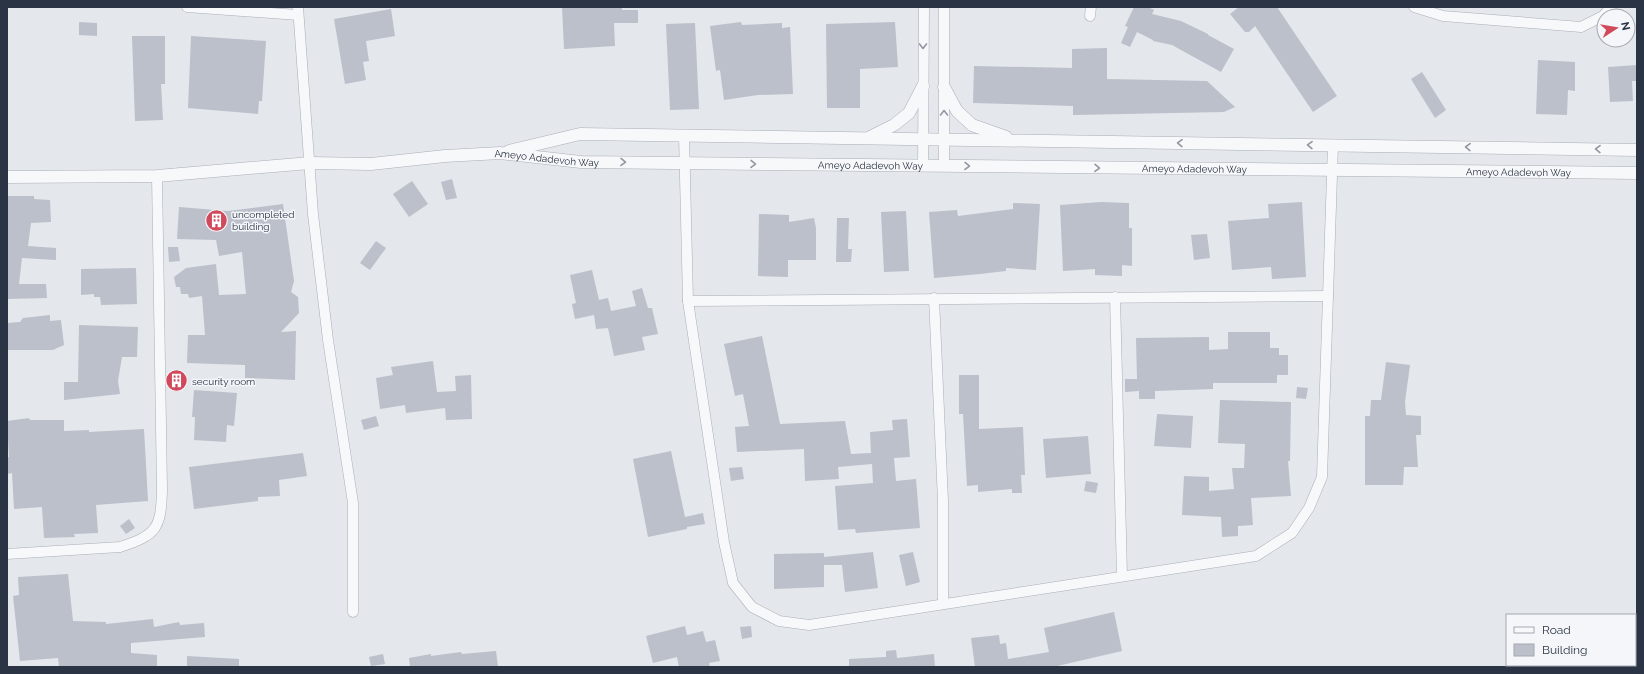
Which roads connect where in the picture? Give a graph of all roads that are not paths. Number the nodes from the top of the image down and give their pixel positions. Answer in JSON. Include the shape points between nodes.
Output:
{"nodes":[{"id":1,"x":187,"y":7,"type":"edge"},
{"id":2,"x":924,"y":7,"type":"edge"},
{"id":3,"x":944,"y":7,"type":"edge"},
{"id":4,"x":1414,"y":7,"type":"edge"},
{"id":5,"x":1611,"y":7,"type":"edge"},
{"id":6,"x":298,"y":11,"type":"edge"},
{"id":7,"x":923,"y":86,"type":"junction"},
{"id":8,"x":944,"y":87,"type":"junction"},
{"id":9,"x":684,"y":136,"type":"junction"},
{"id":10,"x":868,"y":138,"type":"junction"},
{"id":11,"x":923,"y":139,"type":"junction"},
{"id":12,"x":944,"y":139,"type":"junction"},
{"id":13,"x":1017,"y":140,"type":"junction"},
{"id":14,"x":1333,"y":145,"type":"junction"},
{"id":15,"x":1637,"y":150,"type":"edge"},
{"id":16,"x":500,"y":153,"type":"junction"},
{"id":17,"x":310,"y":163,"type":"junction"},
{"id":18,"x":685,"y":163,"type":"junction"},
{"id":19,"x":923,"y":166,"type":"junction"},
{"id":20,"x":944,"y":166,"type":"junction"},
{"id":21,"x":1332,"y":170,"type":"junction"},
{"id":22,"x":1637,"y":173,"type":"edge"},
{"id":23,"x":158,"y":176,"type":"junction"},
{"id":24,"x":7,"y":177,"type":"edge"},
{"id":25,"x":1328,"y":296,"type":"junction"},
{"id":26,"x":1115,"y":297,"type":"junction"},
{"id":27,"x":934,"y":298,"type":"junction"},
{"id":28,"x":688,"y":301,"type":"junction"},
{"id":29,"x":7,"y":554,"type":"edge"},
{"id":30,"x":1122,"y":576,"type":"junction"},
{"id":31,"x":943,"y":604,"type":"junction"},
{"id":32,"x":353,"y":612,"type":"dead end"}],
"edges":[{"from":1,"to":6,"type":"street"},
{"from":2,"to":7,"type":"street","one_way":true},
{"from":3,"to":8,"type":"street"},
{"from":4,"to":5,"type":"street","via":[[1443,16],[1581,27],[1603,16]]},
{"from":6,"to":17,"type":"street"},
{"from":7,"to":10,"type":"street","via":[[909,113],[894,125]]},
{"from":7,"to":11,"type":"street"},
{"from":12,"to":8,"type":"street","one_way":true},
{"from":8,"to":13,"type":"street","via":[[957,111],[972,125]]},
{"from":9,"to":10,"type":"street","name":"Ameyo Adadevoh Way"},
{"from":9,"to":16,"type":"street","name":"Ameyo Adadevoh Way","via":[[580,134]]},
{"from":9,"to":18,"type":"street"},
{"from":10,"to":11,"type":"street","name":"Ameyo Adadevoh Way"},
{"from":11,"to":12,"type":"street","name":"Ameyo Adadevoh Way"},
{"from":11,"to":19,"type":"street"},
{"from":12,"to":13,"type":"street","name":"Ameyo Adadevoh Way"},
{"from":12,"to":20,"type":"street"},
{"from":14,"to":13,"type":"street","name":"Ameyo Adadevoh Way","one_way":true},
{"from":15,"to":14,"type":"street","name":"Ameyo Adadevoh Way","one_way":true},
{"from":14,"to":21,"type":"street"},
{"from":16,"to":17,"type":"street","via":[[371,164]]},
{"from":16,"to":18,"type":"street","name":"Ameyo Adadevoh Way","one_way":true,"via":[[581,162]]},
{"from":17,"to":23,"type":"street"},
{"from":17,"to":32,"type":"street","via":[[313,214],[328,340],[353,503]]},
{"from":18,"to":19,"type":"street","name":"Ameyo Adadevoh Way","one_way":true},
{"from":18,"to":28,"type":"street"},
{"from":19,"to":20,"type":"street","name":"Ameyo Adadevoh Way"},
{"from":20,"to":21,"type":"street","name":"Ameyo Adadevoh Way","one_way":true},
{"from":21,"to":22,"type":"street","name":"Ameyo Adadevoh Way"},
{"from":21,"to":25,"type":"street"},
{"from":23,"to":24,"type":"street"},
{"from":23,"to":29,"type":"street","via":[[162,490],[161,514],[157,527],[137,542],[120,547]]},
{"from":25,"to":26,"type":"street"},
{"from":25,"to":30,"type":"street","via":[[1322,477],[1309,508],[1292,533],[1256,556]]},
{"from":26,"to":27,"type":"street"},
{"from":26,"to":30,"type":"street"},
{"from":27,"to":28,"type":"street"},
{"from":27,"to":31,"type":"street","via":[[943,501]]},
{"from":28,"to":31,"type":"street","via":[[724,542],[733,583],[752,607],[779,621],[809,625]]},
{"from":30,"to":31,"type":"street"}]}
